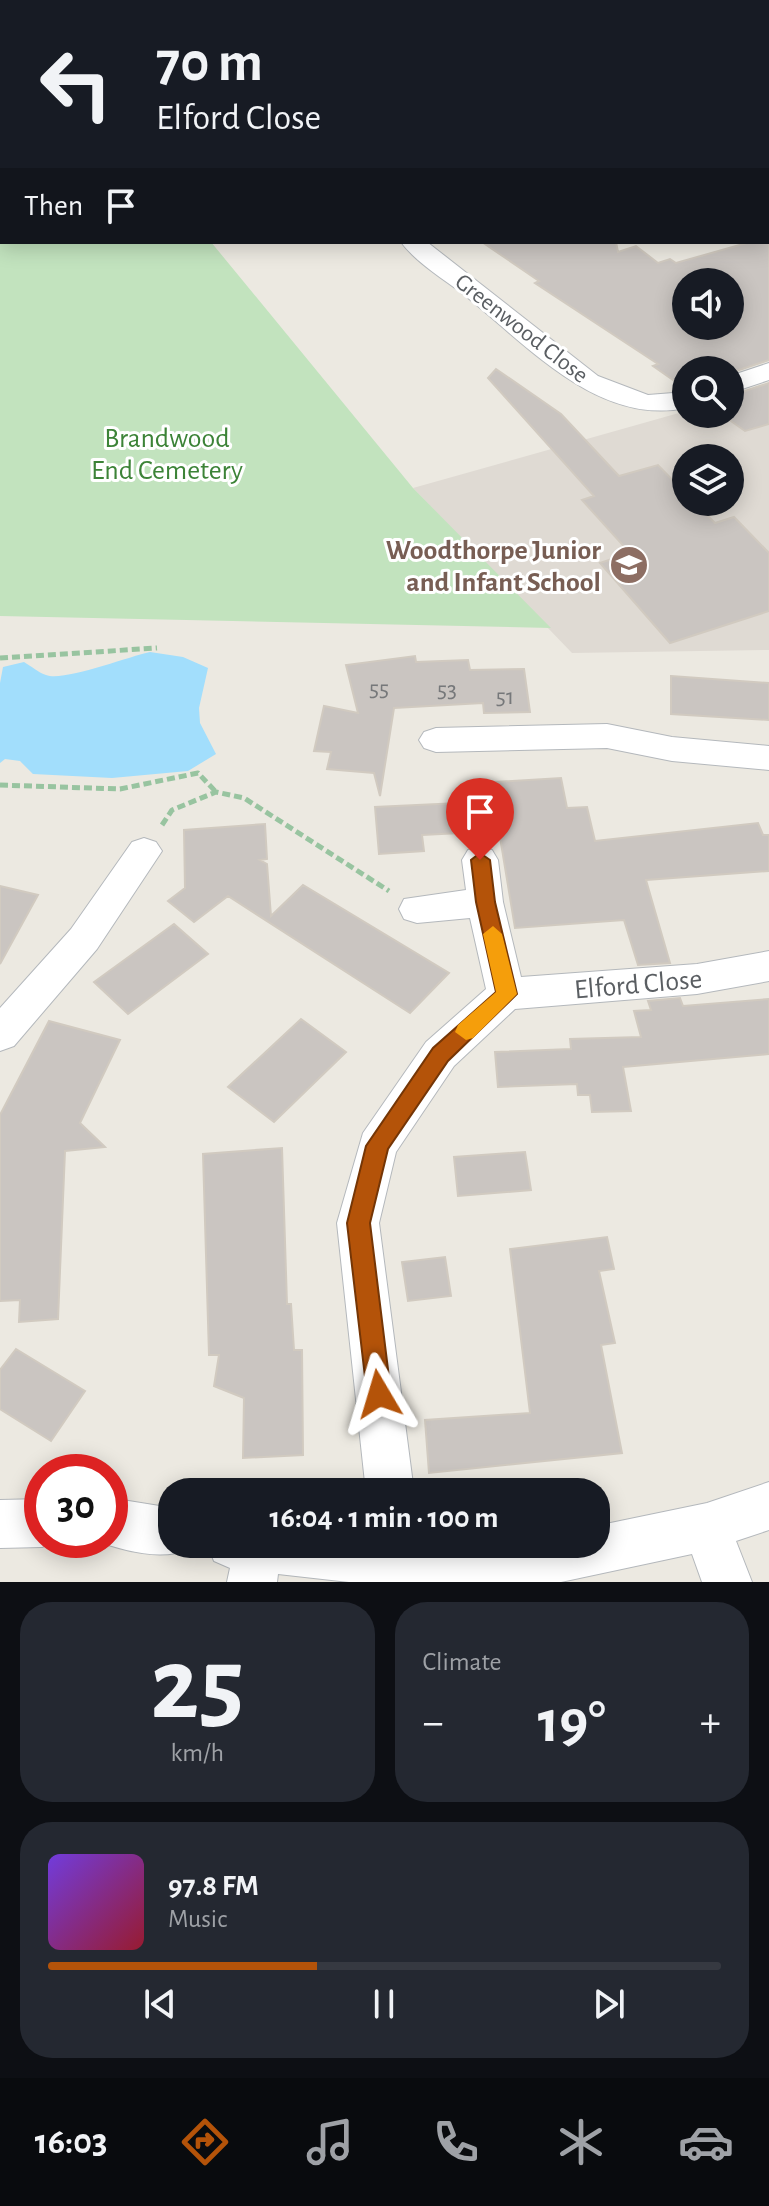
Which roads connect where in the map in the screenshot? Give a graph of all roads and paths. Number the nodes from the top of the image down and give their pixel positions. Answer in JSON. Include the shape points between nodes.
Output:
{"nodes":[{"id":1,"x":416,"y":244,"type":"edge"},
{"id":2,"x":769,"y":371,"type":"edge"},
{"id":3,"x":744,"y":380,"type":"edge"},
{"id":4,"x":672,"y":402,"type":"edge"},
{"id":5,"x":157,"y":648,"type":"dead end"},
{"id":6,"x":0,"y":658,"type":"edge"},
{"id":7,"x":436,"y":740,"type":"dead end"},
{"id":8,"x":769,"y":758,"type":"edge"},
{"id":9,"x":0,"y":785,"type":"edge"},
{"id":10,"x":216,"y":792,"type":"junction"},
{"id":11,"x":144,"y":851,"type":"joint"},
{"id":12,"x":480,"y":860,"type":"dead end"},
{"id":13,"x":368,"y":877,"type":"dead end"},
{"id":14,"x":485,"y":902,"type":"junction"},
{"id":15,"x":417,"y":909,"type":"dead end"},
{"id":16,"x":769,"y":966,"type":"edge"},
{"id":17,"x":506,"y":994,"type":"junction"},
{"id":18,"x":0,"y":1035,"type":"edge"},
{"id":19,"x":388,"y":1478,"type":"edge"},
{"id":20,"x":769,"y":1506,"type":"edge"},
{"id":21,"x":24,"y":1523,"type":"edge"},
{"id":22,"x":0,"y":1524,"type":"edge"},
{"id":23,"x":128,"y":1525,"type":"edge"},
{"id":24,"x":707,"y":1527,"type":"junction"},
{"id":25,"x":158,"y":1530,"type":"edge"},
{"id":26,"x":423,"y":1558,"type":"edge"},
{"id":27,"x":514,"y":1575,"type":"edge"},
{"id":28,"x":727,"y":1582,"type":"edge"}],
"edges":[{"from":1,"to":4,"type":"street","name":"Greenwood Close","via":[[589,382],[619,397],[654,405]]},
{"from":2,"to":3,"type":"street"},
{"from":5,"to":6,"type":"path"},
{"from":7,"to":8,"type":"street","via":[[607,736],[672,749]]},
{"from":9,"to":10,"type":"path","via":[[120,789],[198,773]]},
{"from":10,"to":11,"type":"path","via":[[172,810]]},
{"from":10,"to":13,"type":"path","via":[[244,798]]},
{"from":11,"to":18,"type":"street","via":[[84,939]]},
{"from":12,"to":14,"type":"street"},
{"from":14,"to":15,"type":"street"},
{"from":14,"to":17,"type":"street"},
{"from":16,"to":17,"type":"street","name":"Elford Close","via":[[697,979]]},
{"from":17,"to":19,"type":"street","via":[[440,1054],[377,1146],[358,1223]]},
{"from":20,"to":24,"type":"street"},
{"from":21,"to":22,"type":"street"},
{"from":23,"to":25,"type":"street"},
{"from":24,"to":27,"type":"street"},
{"from":24,"to":28,"type":"street"},
{"from":26,"to":27,"type":"street"}]}
